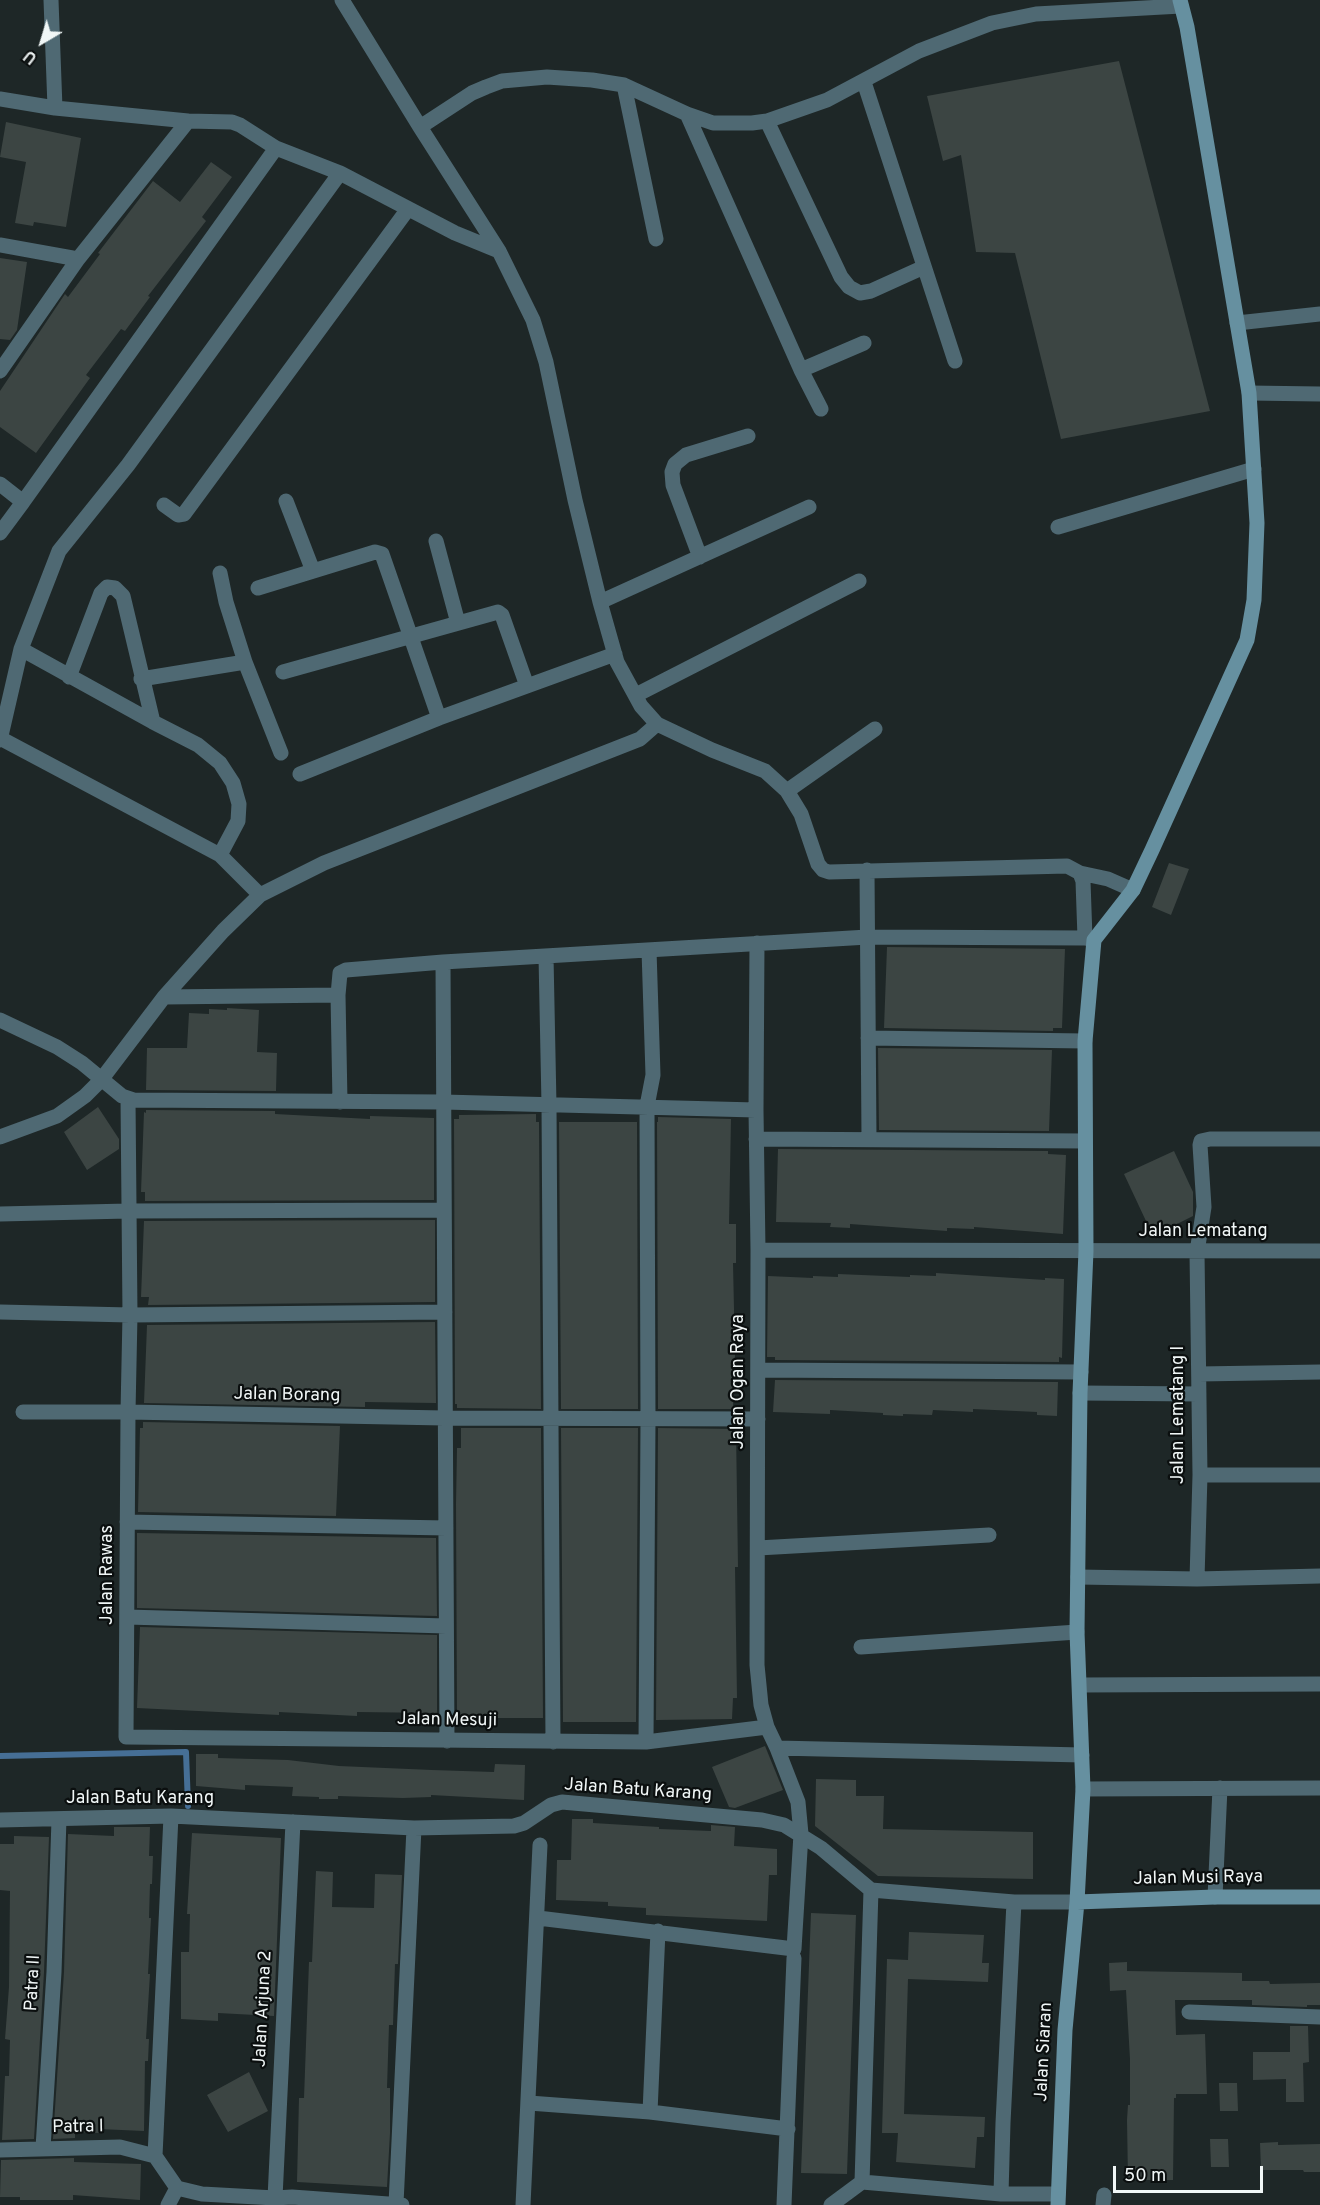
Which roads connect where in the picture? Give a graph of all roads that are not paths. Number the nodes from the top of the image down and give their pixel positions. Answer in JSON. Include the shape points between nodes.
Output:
{"nodes":[{"id":1,"x":51,"y":0,"type":"edge"},
{"id":2,"x":342,"y":0,"type":"edge"},
{"id":3,"x":1180,"y":3,"type":"edge"},
{"id":4,"x":864,"y":82,"type":"junction"},
{"id":5,"x":624,"y":85,"type":"junction"},
{"id":6,"x":0,"y":99,"type":"edge"},
{"id":7,"x":55,"y":108,"type":"junction"},
{"id":8,"x":687,"y":114,"type":"junction"},
{"id":9,"x":188,"y":121,"type":"junction"},
{"id":10,"x":766,"y":121,"type":"junction"},
{"id":11,"x":420,"y":127,"type":"junction"},
{"id":12,"x":276,"y":148,"type":"junction"},
{"id":13,"x":340,"y":173,"type":"junction"},
{"id":14,"x":408,"y":209,"type":"junction"},
{"id":15,"x":656,"y":239,"type":"dead end"},
{"id":16,"x":0,"y":245,"type":"edge"},
{"id":17,"x":499,"y":251,"type":"junction"},
{"id":18,"x":78,"y":260,"type":"junction"},
{"id":19,"x":924,"y":267,"type":"junction"},
{"id":20,"x":1320,"y":314,"type":"edge"},
{"id":21,"x":1237,"y":323,"type":"junction"},
{"id":22,"x":864,"y":343,"type":"dead end"},
{"id":23,"x":955,"y":361,"type":"dead end"},
{"id":24,"x":2,"y":363,"type":"edge"},
{"id":25,"x":801,"y":370,"type":"junction"},
{"id":26,"x":1249,"y":393,"type":"junction"},
{"id":27,"x":1320,"y":393,"type":"edge"},
{"id":28,"x":821,"y":409,"type":"dead end"},
{"id":29,"x":748,"y":436,"type":"dead end"},
{"id":30,"x":1254,"y":469,"type":"junction"},
{"id":31,"x":0,"y":484,"type":"edge"},
{"id":32,"x":286,"y":501,"type":"dead end"},
{"id":33,"x":23,"y":502,"type":"junction"},
{"id":34,"x":164,"y":505,"type":"dead end"},
{"id":35,"x":809,"y":507,"type":"dead end"},
{"id":36,"x":1058,"y":527,"type":"dead end"},
{"id":37,"x":0,"y":533,"type":"edge"},
{"id":38,"x":436,"y":541,"type":"dead end"},
{"id":39,"x":700,"y":556,"type":"junction"},
{"id":40,"x":313,"y":571,"type":"junction"},
{"id":41,"x":220,"y":573,"type":"dead end"},
{"id":42,"x":859,"y":580,"type":"dead end"},
{"id":43,"x":258,"y":588,"type":"dead end"},
{"id":44,"x":600,"y":602,"type":"junction"},
{"id":45,"x":458,"y":623,"type":"junction"},
{"id":46,"x":412,"y":638,"type":"junction"},
{"id":47,"x":21,"y":649,"type":"junction"},
{"id":48,"x":615,"y":654,"type":"junction"},
{"id":49,"x":245,"y":662,"type":"junction"},
{"id":50,"x":283,"y":672,"type":"dead end"},
{"id":51,"x":69,"y":677,"type":"junction"},
{"id":52,"x":141,"y":679,"type":"junction"},
{"id":53,"x":527,"y":686,"type":"junction"},
{"id":54,"x":636,"y":695,"type":"junction"},
{"id":55,"x":440,"y":718,"type":"junction"},
{"id":56,"x":153,"y":722,"type":"junction"},
{"id":57,"x":657,"y":724,"type":"junction"},
{"id":58,"x":875,"y":729,"type":"dead end"},
{"id":59,"x":0,"y":739,"type":"edge"},
{"id":60,"x":281,"y":753,"type":"dead end"},
{"id":61,"x":300,"y":774,"type":"dead end"},
{"id":62,"x":787,"y":791,"type":"junction"},
{"id":63,"x":220,"y":855,"type":"junction"},
{"id":64,"x":867,"y":870,"type":"junction"},
{"id":65,"x":1080,"y":873,"type":"junction"},
{"id":66,"x":1133,"y":890,"type":"junction"},
{"id":67,"x":260,"y":895,"type":"junction"},
{"id":68,"x":868,"y":938,"type":"junction"},
{"id":69,"x":1090,"y":939,"type":"junction"},
{"id":70,"x":756,"y":943,"type":"junction"},
{"id":71,"x":649,"y":950,"type":"junction"},
{"id":72,"x":546,"y":956,"type":"junction"},
{"id":73,"x":443,"y":962,"type":"junction"},
{"id":74,"x":338,"y":995,"type":"junction"},
{"id":75,"x":164,"y":996,"type":"junction"},
{"id":76,"x":0,"y":1020,"type":"edge"},
{"id":77,"x":868,"y":1038,"type":"junction"},
{"id":78,"x":1085,"y":1041,"type":"junction"},
{"id":79,"x":101,"y":1080,"type":"junction"},
{"id":80,"x":128,"y":1099,"type":"junction"},
{"id":81,"x":340,"y":1102,"type":"junction"},
{"id":82,"x":443,"y":1102,"type":"junction"},
{"id":83,"x":549,"y":1105,"type":"junction"},
{"id":84,"x":647,"y":1106,"type":"junction"},
{"id":85,"x":756,"y":1110,"type":"junction"},
{"id":86,"x":0,"y":1137,"type":"edge"},
{"id":87,"x":869,"y":1138,"type":"junction"},
{"id":88,"x":756,"y":1139,"type":"junction"},
{"id":89,"x":1320,"y":1139,"type":"edge"},
{"id":90,"x":1085,"y":1140,"type":"junction"},
{"id":91,"x":444,"y":1210,"type":"junction"},
{"id":92,"x":128,"y":1211,"type":"junction"},
{"id":93,"x":0,"y":1214,"type":"edge"},
{"id":94,"x":758,"y":1250,"type":"junction"},
{"id":95,"x":1086,"y":1251,"type":"junction"},
{"id":96,"x":1320,"y":1251,"type":"edge"},
{"id":97,"x":1197,"y":1252,"type":"junction"},
{"id":98,"x":0,"y":1312,"type":"edge"},
{"id":99,"x":445,"y":1312,"type":"junction"},
{"id":100,"x":130,"y":1315,"type":"junction"},
{"id":101,"x":758,"y":1370,"type":"junction"},
{"id":102,"x":1081,"y":1372,"type":"junction"},
{"id":103,"x":1320,"y":1372,"type":"edge"},
{"id":104,"x":1199,"y":1374,"type":"junction"},
{"id":105,"x":1080,"y":1393,"type":"junction"},
{"id":106,"x":1199,"y":1394,"type":"junction"},
{"id":107,"x":22,"y":1412,"type":"dead end"},
{"id":108,"x":128,"y":1412,"type":"junction"},
{"id":109,"x":444,"y":1418,"type":"junction"},
{"id":110,"x":551,"y":1418,"type":"junction"},
{"id":111,"x":758,"y":1419,"type":"junction"},
{"id":112,"x":648,"y":1420,"type":"junction"},
{"id":113,"x":1200,"y":1475,"type":"junction"},
{"id":114,"x":1320,"y":1475,"type":"edge"},
{"id":115,"x":127,"y":1522,"type":"junction"},
{"id":116,"x":446,"y":1528,"type":"junction"},
{"id":117,"x":989,"y":1535,"type":"dead end"},
{"id":118,"x":758,"y":1548,"type":"junction"},
{"id":119,"x":1320,"y":1576,"type":"edge"},
{"id":120,"x":1078,"y":1577,"type":"junction"},
{"id":121,"x":1197,"y":1578,"type":"junction"},
{"id":122,"x":127,"y":1617,"type":"junction"},
{"id":123,"x":446,"y":1626,"type":"junction"},
{"id":124,"x":1077,"y":1632,"type":"junction"},
{"id":125,"x":861,"y":1647,"type":"dead end"},
{"id":126,"x":1320,"y":1684,"type":"edge"},
{"id":127,"x":1080,"y":1685,"type":"junction"},
{"id":128,"x":767,"y":1727,"type":"junction"},
{"id":129,"x":126,"y":1737,"type":"joint"},
{"id":130,"x":447,"y":1741,"type":"junction"},
{"id":131,"x":553,"y":1742,"type":"junction"},
{"id":132,"x":646,"y":1742,"type":"junction"},
{"id":133,"x":777,"y":1748,"type":"junction"},
{"id":134,"x":1082,"y":1755,"type":"junction"},
{"id":135,"x":1220,"y":1788,"type":"junction"},
{"id":136,"x":1320,"y":1788,"type":"edge"},
{"id":137,"x":1083,"y":1789,"type":"junction"},
{"id":138,"x":171,"y":1816,"type":"junction"},
{"id":139,"x":59,"y":1819,"type":"junction"},
{"id":140,"x":0,"y":1820,"type":"edge"},
{"id":141,"x":293,"y":1822,"type":"junction"},
{"id":142,"x":414,"y":1828,"type":"junction"},
{"id":143,"x":801,"y":1834,"type":"junction"},
{"id":144,"x":540,"y":1845,"type":"dead end"},
{"id":145,"x":871,"y":1890,"type":"junction"},
{"id":146,"x":1215,"y":1897,"type":"junction"},
{"id":147,"x":1320,"y":1897,"type":"edge"},
{"id":148,"x":1014,"y":1902,"type":"junction"},
{"id":149,"x":1077,"y":1902,"type":"junction"},
{"id":150,"x":538,"y":1918,"type":"junction"},
{"id":151,"x":658,"y":1931,"type":"junction"},
{"id":152,"x":794,"y":1958,"type":"dead end"},
{"id":153,"x":1189,"y":2012,"type":"dead end"},
{"id":154,"x":1320,"y":2017,"type":"edge"},
{"id":155,"x":529,"y":2103,"type":"junction"},
{"id":156,"x":650,"y":2112,"type":"junction"},
{"id":157,"x":788,"y":2128,"type":"junction"},
{"id":158,"x":43,"y":2148,"type":"junction"},
{"id":159,"x":0,"y":2150,"type":"edge"},
{"id":160,"x":155,"y":2156,"type":"junction"},
{"id":161,"x":862,"y":2182,"type":"junction"},
{"id":162,"x":177,"y":2188,"type":"junction"},
{"id":163,"x":1002,"y":2194,"type":"junction"},
{"id":164,"x":275,"y":2198,"type":"junction"},
{"id":165,"x":202,"y":2199,"type":"edge"},
{"id":166,"x":1058,"y":2200,"type":"edge"},
{"id":167,"x":292,"y":2201,"type":"edge"},
{"id":168,"x":396,"y":2204,"type":"edge"},
{"id":169,"x":168,"y":2205,"type":"edge"},
{"id":170,"x":389,"y":2205,"type":"edge"},
{"id":171,"x":402,"y":2205,"type":"edge"},
{"id":172,"x":523,"y":2205,"type":"edge"},
{"id":173,"x":784,"y":2205,"type":"edge"},
{"id":174,"x":831,"y":2205,"type":"edge"}],
"edges":[{"from":1,"to":7,"type":"street"},
{"from":2,"to":11,"type":"street"},
{"from":3,"to":4,"type":"street","via":[[1036,14],[992,23],[919,51]]},
{"from":3,"to":21,"type":"street"},
{"from":4,"to":10,"type":"street","via":[[827,100]]},
{"from":4,"to":19,"type":"street"},
{"from":5,"to":8,"type":"street"},
{"from":5,"to":11,"type":"street","via":[[569,77],[502,81],[472,93]]},
{"from":5,"to":15,"type":"street"},
{"from":6,"to":7,"type":"street"},
{"from":7,"to":9,"type":"street"},
{"from":8,"to":10,"type":"street","via":[[713,123]]},
{"from":8,"to":25,"type":"street"},
{"from":9,"to":12,"type":"street","via":[[236,123]]},
{"from":9,"to":18,"type":"street"},
{"from":10,"to":19,"type":"street","via":[[849,287],[860,293],[871,291]]},
{"from":11,"to":17,"type":"street"},
{"from":12,"to":13,"type":"street"},
{"from":12,"to":33,"type":"street"},
{"from":13,"to":14,"type":"street"},
{"from":13,"to":47,"type":"street","via":[[128,465],[64,544]]},
{"from":14,"to":17,"type":"street"},
{"from":14,"to":34,"type":"street","via":[[184,514],[178,515]]},
{"from":16,"to":18,"type":"street"},
{"from":17,"to":44,"type":"street","via":[[541,343]]},
{"from":18,"to":24,"type":"street"},
{"from":19,"to":23,"type":"street"},
{"from":20,"to":21,"type":"street"},
{"from":21,"to":26,"type":"street"},
{"from":22,"to":25,"type":"street"},
{"from":25,"to":28,"type":"street"},
{"from":26,"to":27,"type":"street"},
{"from":26,"to":30,"type":"street"},
{"from":29,"to":39,"type":"street","via":[[686,454],[675,464],[673,485]]},
{"from":30,"to":36,"type":"street"},
{"from":30,"to":66,"type":"street","via":[[1257,532],[1254,600],[1247,640]]},
{"from":31,"to":33,"type":"street"},
{"from":32,"to":40,"type":"street"},
{"from":33,"to":37,"type":"street"},
{"from":35,"to":39,"type":"street"},
{"from":38,"to":45,"type":"street"},
{"from":39,"to":44,"type":"street"},
{"from":40,"to":43,"type":"street"},
{"from":40,"to":46,"type":"street","via":[[375,552],[382,554]]},
{"from":41,"to":49,"type":"street"},
{"from":42,"to":54,"type":"street"},
{"from":44,"to":48,"type":"street"},
{"from":45,"to":46,"type":"street"},
{"from":45,"to":53,"type":"street","via":[[498,612],[502,615]]},
{"from":46,"to":50,"type":"street"},
{"from":46,"to":55,"type":"street"},
{"from":47,"to":51,"type":"street"},
{"from":47,"to":59,"type":"street"},
{"from":48,"to":53,"type":"street"},
{"from":48,"to":54,"type":"street"},
{"from":49,"to":52,"type":"street"},
{"from":49,"to":60,"type":"street"},
{"from":51,"to":52,"type":"street","via":[[101,592],[111,586],[123,596]]},
{"from":51,"to":56,"type":"street"},
{"from":52,"to":56,"type":"street"},
{"from":53,"to":55,"type":"street"},
{"from":54,"to":57,"type":"street"},
{"from":55,"to":61,"type":"street"},
{"from":56,"to":63,"type":"street","via":[[213,755],[233,783],[239,804],[238,821]]},
{"from":57,"to":62,"type":"street","via":[[765,771]]},
{"from":57,"to":67,"type":"street","via":[[640,739],[324,864]]},
{"from":58,"to":62,"type":"street"},
{"from":59,"to":63,"type":"street"},
{"from":62,"to":64,"type":"street","via":[[801,814],[823,870]]},
{"from":63,"to":67,"type":"street"},
{"from":64,"to":65,"type":"street","via":[[1055,865]]},
{"from":64,"to":68,"type":"street"},
{"from":65,"to":66,"type":"street"},
{"from":65,"to":69,"type":"street"},
{"from":66,"to":69,"type":"street"},
{"from":67,"to":75,"type":"street"},
{"from":68,"to":69,"type":"street"},
{"from":68,"to":70,"type":"street"},
{"from":68,"to":77,"type":"street"},
{"from":69,"to":78,"type":"street","name":"Jalan Siaran"},
{"from":70,"to":71,"type":"street"},
{"from":70,"to":85,"type":"street","name":"Jalan Ogan Raya"},
{"from":71,"to":72,"type":"street"},
{"from":71,"to":84,"type":"street","via":[[653,1075]]},
{"from":72,"to":73,"type":"street"},
{"from":72,"to":83,"type":"street"},
{"from":73,"to":74,"type":"street","via":[[346,970],[340,973]]},
{"from":73,"to":82,"type":"street"},
{"from":74,"to":75,"type":"street"},
{"from":74,"to":81,"type":"street"},
{"from":75,"to":79,"type":"street"},
{"from":76,"to":79,"type":"street","via":[[57,1047]]},
{"from":77,"to":78,"type":"street"},
{"from":77,"to":87,"type":"street"},
{"from":78,"to":90,"type":"street","name":"Jalan Siaran"},
{"from":79,"to":80,"type":"street"},
{"from":79,"to":86,"type":"street","via":[[57,1116]]},
{"from":80,"to":81,"type":"street"},
{"from":80,"to":92,"type":"street"},
{"from":81,"to":82,"type":"street"},
{"from":82,"to":83,"type":"street"},
{"from":82,"to":91,"type":"street"},
{"from":83,"to":84,"type":"street"},
{"from":83,"to":110,"type":"street"},
{"from":84,"to":85,"type":"street"},
{"from":84,"to":112,"type":"street"},
{"from":85,"to":88,"type":"street","name":"Jalan Ogan Raya"},
{"from":87,"to":88,"type":"street"},
{"from":87,"to":90,"type":"street"},
{"from":88,"to":94,"type":"street","name":"Jalan Ogan Raya"},
{"from":89,"to":97,"type":"street","name":"Jalan Lematang I","via":[[1201,1141],[1204,1207]]},
{"from":90,"to":95,"type":"street","name":"Jalan Siaran"},
{"from":91,"to":92,"type":"street"},
{"from":91,"to":99,"type":"street"},
{"from":92,"to":93,"type":"street"},
{"from":92,"to":100,"type":"street"},
{"from":94,"to":95,"type":"street"},
{"from":94,"to":101,"type":"street","name":"Jalan Ogan Raya"},
{"from":95,"to":97,"type":"street","name":"Jalan Lematang"},
{"from":95,"to":102,"type":"street","name":"Jalan Siaran"},
{"from":96,"to":97,"type":"street","name":"Jalan Lematang"},
{"from":97,"to":104,"type":"street","name":"Jalan Lematang I"},
{"from":98,"to":100,"type":"street"},
{"from":99,"to":100,"type":"street"},
{"from":99,"to":109,"type":"street"},
{"from":100,"to":108,"type":"street"},
{"from":101,"to":102,"type":"street"},
{"from":101,"to":111,"type":"street","name":"Jalan Ogan Raya"},
{"from":102,"to":105,"type":"street","name":"Jalan Siaran"},
{"from":103,"to":104,"type":"street"},
{"from":104,"to":106,"type":"street","name":"Jalan Lematang I"},
{"from":105,"to":106,"type":"street"},
{"from":105,"to":120,"type":"street","name":"Jalan Siaran"},
{"from":106,"to":113,"type":"street","name":"Jalan Lematang I"},
{"from":107,"to":108,"type":"street","name":"Jalan Borang"},
{"from":108,"to":109,"type":"street","name":"Jalan Borang"},
{"from":108,"to":115,"type":"street","name":"Jalan Rawas"},
{"from":109,"to":110,"type":"street","name":"Jalan Borang"},
{"from":109,"to":116,"type":"street"},
{"from":110,"to":112,"type":"street","name":"Jalan Borang"},
{"from":110,"to":131,"type":"street"},
{"from":111,"to":112,"type":"street","name":"Jalan Borang"},
{"from":111,"to":118,"type":"street","name":"Jalan Ogan Raya"},
{"from":112,"to":132,"type":"street"},
{"from":113,"to":114,"type":"street"},
{"from":113,"to":121,"type":"street","name":"Jalan Lematang I"},
{"from":115,"to":116,"type":"street"},
{"from":115,"to":122,"type":"street","name":"Jalan Rawas"},
{"from":116,"to":123,"type":"street"},
{"from":117,"to":118,"type":"street"},
{"from":118,"to":128,"type":"street","name":"Jalan Ogan Raya","via":[[757,1665]]},
{"from":119,"to":121,"type":"street"},
{"from":120,"to":121,"type":"street"},
{"from":120,"to":124,"type":"street","name":"Jalan Siaran"},
{"from":122,"to":123,"type":"street"},
{"from":122,"to":129,"type":"street","name":"Jalan Rawas"},
{"from":123,"to":130,"type":"street"},
{"from":124,"to":125,"type":"street"},
{"from":124,"to":127,"type":"street","name":"Jalan Siaran"},
{"from":126,"to":127,"type":"street"},
{"from":127,"to":134,"type":"street","name":"Jalan Siaran"},
{"from":128,"to":132,"type":"street","name":"Jalan Mesuji"},
{"from":128,"to":133,"type":"street","name":"Jalan Ogan Raya"},
{"from":129,"to":130,"type":"street","name":"Jalan Mesuji"},
{"from":130,"to":131,"type":"street","name":"Jalan Mesuji"},
{"from":131,"to":132,"type":"street","name":"Jalan Mesuji"},
{"from":133,"to":134,"type":"street"},
{"from":133,"to":143,"type":"street","name":"Jalan Ogan Raya","via":[[798,1802]]},
{"from":134,"to":137,"type":"street","name":"Jalan Siaran"},
{"from":135,"to":136,"type":"street"},
{"from":135,"to":137,"type":"street"},
{"from":135,"to":146,"type":"street"},
{"from":137,"to":149,"type":"street","name":"Jalan Siaran"},
{"from":138,"to":139,"type":"street","name":"Jalan Batu Karang"},
{"from":138,"to":141,"type":"street","name":"Jalan Batu Karang"},
{"from":138,"to":160,"type":"street"},
{"from":139,"to":140,"type":"street","name":"Jalan Batu Karang"},
{"from":139,"to":158,"type":"street","name":"Patra II"},
{"from":141,"to":142,"type":"street","name":"Jalan Batu Karang"},
{"from":141,"to":164,"type":"street","name":"Jalan Arjuna 2"},
{"from":142,"to":143,"type":"street","name":"Jalan Batu Karang","via":[[514,1826],[561,1802],[762,1820]]},
{"from":142,"to":168,"type":"street"},
{"from":143,"to":145,"type":"street","name":"Jalan Batu Karang"},
{"from":143,"to":151,"type":"street","name":"Jalan Ogan Raya","via":[[794,1949]]},
{"from":144,"to":150,"type":"street"},
{"from":145,"to":148,"type":"street"},
{"from":145,"to":161,"type":"street"},
{"from":146,"to":147,"type":"street","name":"Jalan Musi Raya"},
{"from":146,"to":149,"type":"street","name":"Jalan Musi Raya"},
{"from":148,"to":149,"type":"street"},
{"from":148,"to":163,"type":"street"},
{"from":149,"to":166,"type":"street","name":"Jalan Siaran","via":[[1065,2030]]},
{"from":150,"to":151,"type":"street"},
{"from":150,"to":155,"type":"street"},
{"from":151,"to":156,"type":"street"},
{"from":152,"to":157,"type":"street"},
{"from":153,"to":154,"type":"street"},
{"from":155,"to":156,"type":"street"},
{"from":155,"to":172,"type":"street"},
{"from":156,"to":157,"type":"street"},
{"from":157,"to":173,"type":"street"},
{"from":158,"to":159,"type":"street","name":"Patra I"},
{"from":158,"to":160,"type":"street","name":"Patra I","via":[[120,2147]]},
{"from":160,"to":162,"type":"street"},
{"from":161,"to":163,"type":"street"},
{"from":161,"to":174,"type":"street"},
{"from":162,"to":165,"type":"street"},
{"from":162,"to":169,"type":"street"},
{"from":163,"to":166,"type":"street"},
{"from":164,"to":165,"type":"street"},
{"from":164,"to":167,"type":"street"},
{"from":167,"to":170,"type":"street"},
{"from":168,"to":170,"type":"street"},
{"from":168,"to":171,"type":"street"}]}
